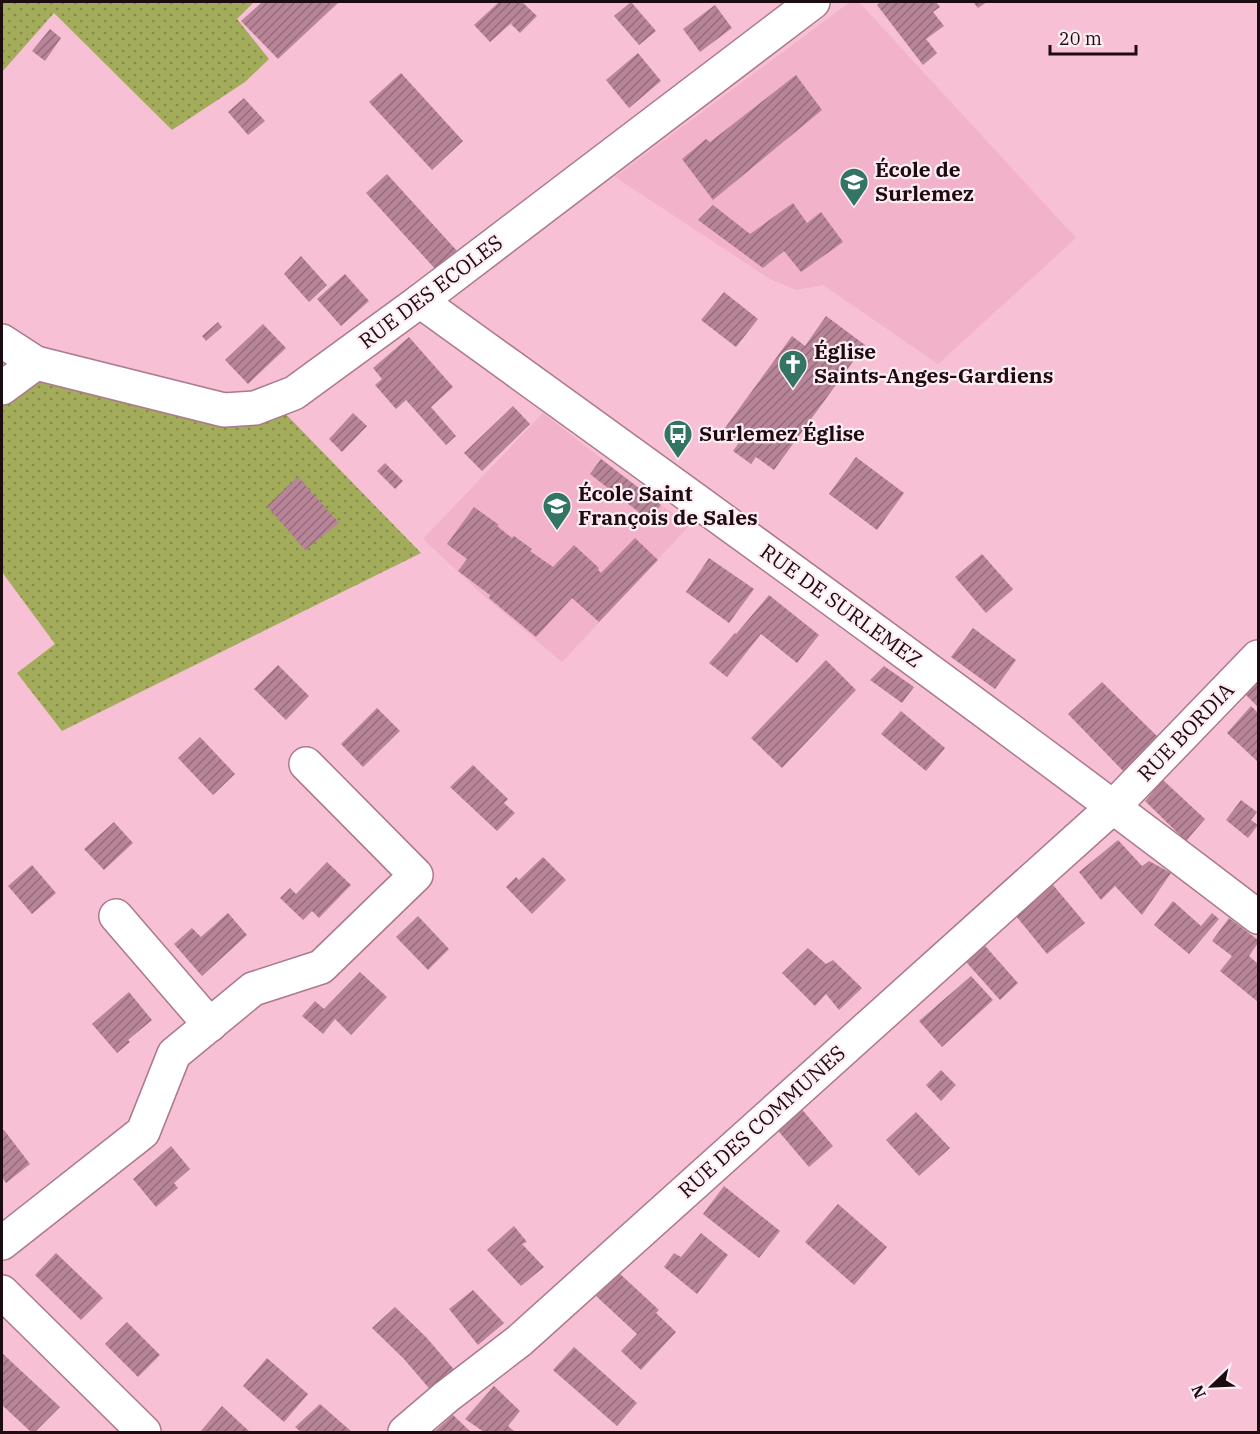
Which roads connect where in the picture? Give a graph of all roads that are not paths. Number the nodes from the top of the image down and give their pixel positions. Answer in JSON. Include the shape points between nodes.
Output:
{"nodes":[{"id":1,"x":813,"y":2,"type":"edge"},
{"id":2,"x":420,"y":301,"type":"junction"},
{"id":3,"x":2,"y":341,"type":"edge"},
{"id":4,"x":36,"y":363,"type":"junction"},
{"id":5,"x":2,"y":388,"type":"edge"},
{"id":6,"x":1258,"y":657,"type":"edge"},
{"id":7,"x":306,"y":764,"type":"dead end"},
{"id":8,"x":1114,"y":806,"type":"junction"},
{"id":9,"x":116,"y":916,"type":"dead end"},
{"id":10,"x":1258,"y":917,"type":"edge"},
{"id":11,"x":210,"y":1025,"type":"junction"},
{"id":12,"x":2,"y":1243,"type":"edge"},
{"id":13,"x":2,"y":1292,"type":"edge"},
{"id":14,"x":144,"y":1432,"type":"edge"},
{"id":15,"x":405,"y":1432,"type":"edge"}],
"edges":[{"from":1,"to":2,"type":"street","name":"RUE DES ECOLES"},
{"from":2,"to":4,"type":"street","name":"RUE DES ECOLES","via":[[294,393],[255,408],[224,410]]},
{"from":2,"to":8,"type":"street","name":"RUE DE SURLEMEZ"},
{"from":3,"to":4,"type":"street","name":"RUE DES ECOLES"},
{"from":4,"to":5,"type":"street"},
{"from":6,"to":8,"type":"street","name":"RUE BORDIA"},
{"from":7,"to":11,"type":"street","via":[[416,875],[321,967],[253,989]]},
{"from":8,"to":10,"type":"street","name":"RUE DE SURLEMEZ"},
{"from":8,"to":15,"type":"street","name":"RUE DES COMMUNES","via":[[528,1333]]},
{"from":9,"to":11,"type":"street"},
{"from":11,"to":12,"type":"street","via":[[174,1054],[143,1132]]},
{"from":13,"to":14,"type":"street"}]}
